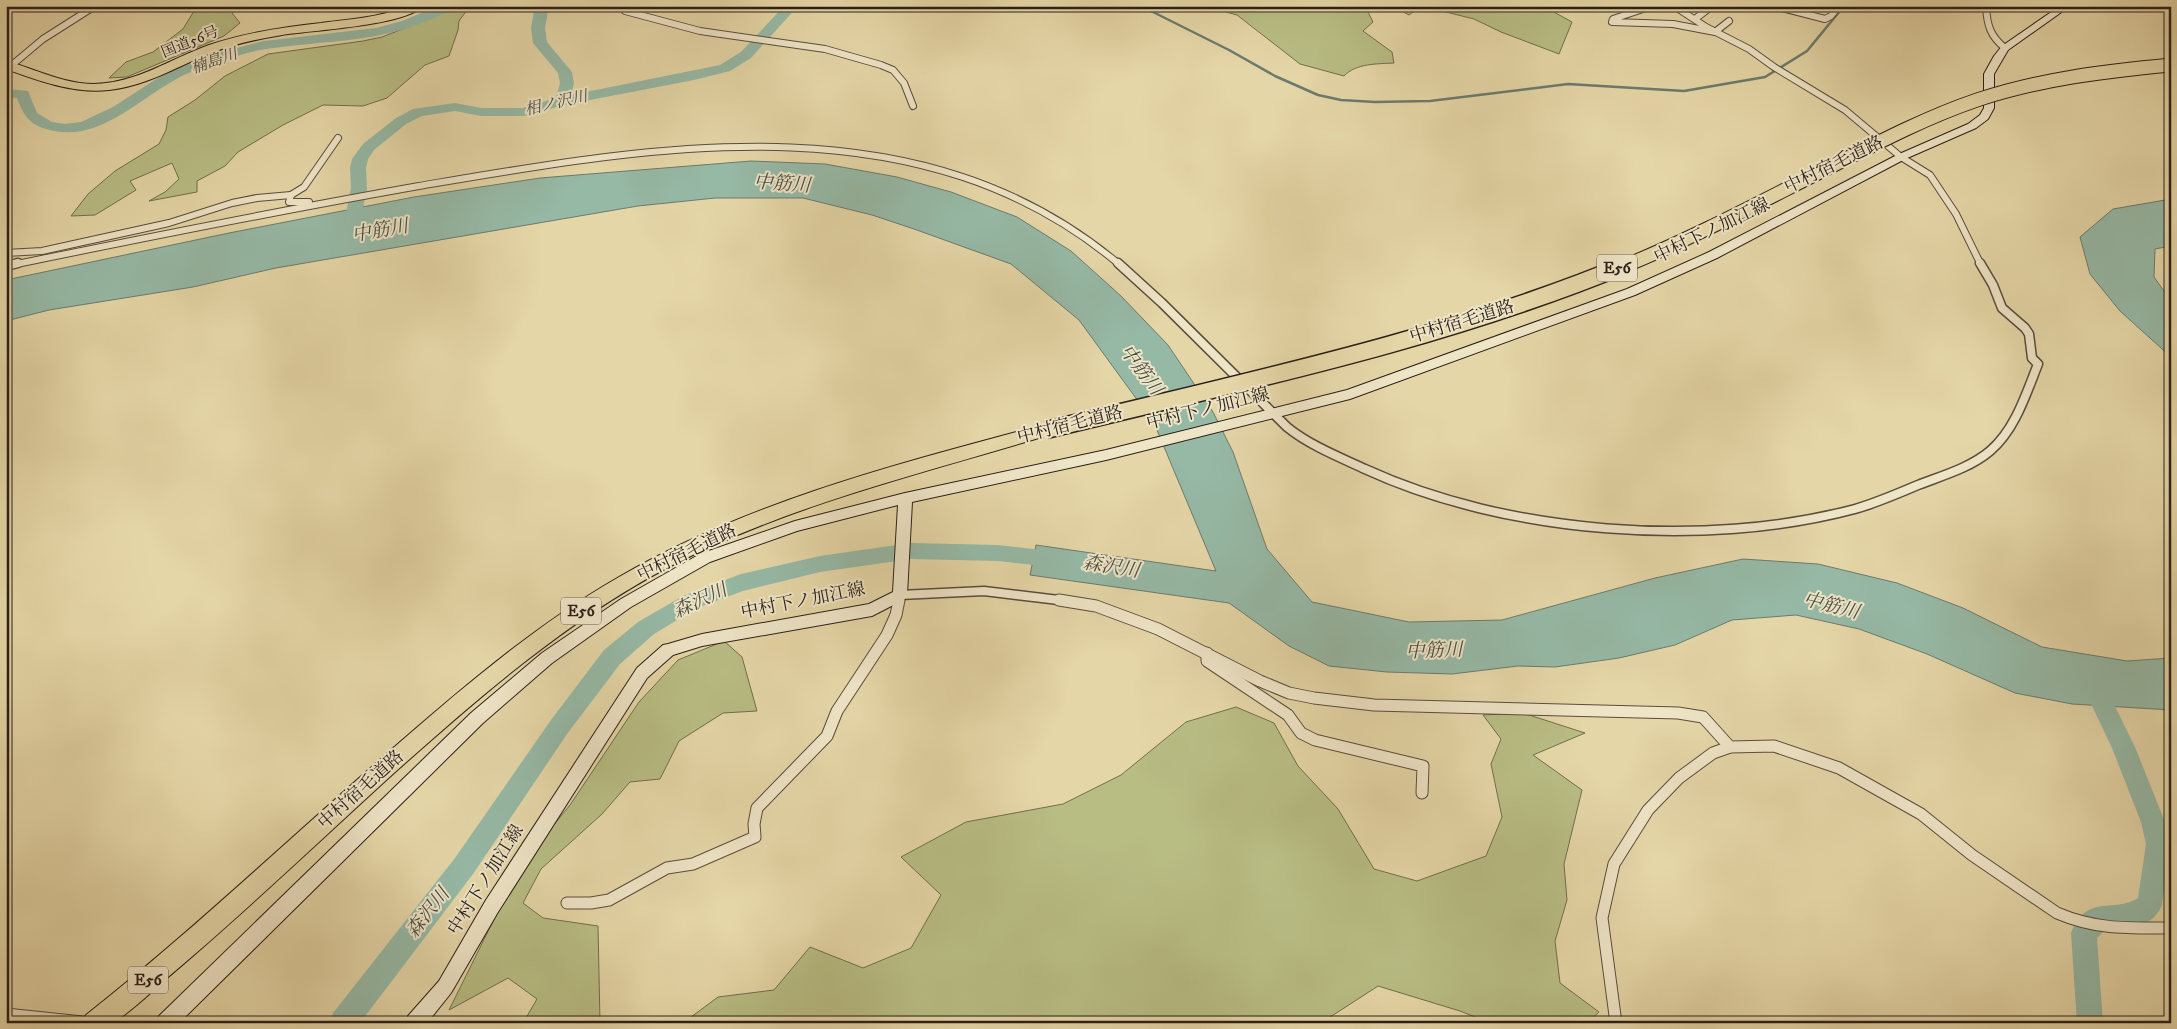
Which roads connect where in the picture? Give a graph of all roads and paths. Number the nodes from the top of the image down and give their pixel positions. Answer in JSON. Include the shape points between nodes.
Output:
{"nodes":[{"id":1,"x":95,"y":6,"type":"edge"},
{"id":2,"x":417,"y":6,"type":"edge"},
{"id":3,"x":625,"y":6,"type":"edge"},
{"id":4,"x":1652,"y":6,"type":"edge"},
{"id":5,"x":1674,"y":6,"type":"edge"},
{"id":6,"x":1712,"y":6,"type":"edge"},
{"id":7,"x":1774,"y":6,"type":"edge"},
{"id":8,"x":1839,"y":6,"type":"edge"},
{"id":9,"x":1986,"y":6,"type":"edge"},
{"id":10,"x":2066,"y":6,"type":"edge"},
{"id":11,"x":1695,"y":19,"type":"junction"},
{"id":12,"x":1729,"y":21,"type":"dead end"},
{"id":13,"x":1716,"y":32,"type":"junction"},
{"id":14,"x":746,"y":39,"type":"joint"},
{"id":15,"x":771,"y":42,"type":"joint"},
{"id":16,"x":2006,"y":48,"type":"junction"},
{"id":17,"x":2171,"y":65,"type":"edge"},
{"id":18,"x":8,"y":67,"type":"edge"},
{"id":19,"x":913,"y":106,"type":"dead end"},
{"id":20,"x":338,"y":138,"type":"dead end"},
{"id":21,"x":1901,"y":157,"type":"junction"},
{"id":22,"x":291,"y":195,"type":"junction"},
{"id":23,"x":336,"y":202,"type":"junction"},
{"id":24,"x":6,"y":253,"type":"edge"},
{"id":25,"x":6,"y":266,"type":"edge"},
{"id":26,"x":1275,"y":414,"type":"junction"},
{"id":27,"x":1260,"y":418,"type":"joint"},
{"id":28,"x":1106,"y":454,"type":"joint"},
{"id":29,"x":905,"y":498,"type":"junction"},
{"id":30,"x":900,"y":588,"type":"junction"},
{"id":31,"x":1207,"y":653,"type":"junction"},
{"id":32,"x":1730,"y":747,"type":"junction"},
{"id":33,"x":1422,"y":792,"type":"dead end"},
{"id":34,"x":566,"y":903,"type":"dead end"},
{"id":35,"x":2171,"y":928,"type":"edge"},
{"id":36,"x":6,"y":1014,"type":"edge"},
{"id":37,"x":93,"y":1023,"type":"edge"},
{"id":38,"x":166,"y":1023,"type":"edge"},
{"id":39,"x":415,"y":1023,"type":"edge"},
{"id":40,"x":1616,"y":1023,"type":"edge"}],
"edges":[{"from":1,"to":18,"type":"street","via":[[43,39]]},
{"from":2,"to":18,"type":"highway","name":"国道56号","via":[[377,19],[244,39],[195,55],[150,76],[106,88],[68,86]]},
{"from":3,"to":14,"type":"street","via":[[625,11],[647,18]]},
{"from":4,"to":13,"type":"street","via":[[1612,18],[1612,22],[1673,24]]},
{"from":5,"to":11,"type":"street"},
{"from":6,"to":11,"type":"street"},
{"from":7,"to":8,"type":"street","via":[[1825,19]]},
{"from":9,"to":16,"type":"street","via":[[1990,34]]},
{"from":10,"to":16,"type":"main road","name":"中村下ノ加江線"},
{"from":11,"to":13,"type":"street"},
{"from":12,"to":13,"type":"street"},
{"from":13,"to":21,"type":"street","via":[[1846,110]]},
{"from":14,"to":15,"type":"street"},
{"from":15,"to":19,"type":"street","via":[[825,49],[893,70],[904,83]]},
{"from":16,"to":21,"type":"main road","name":"中村下ノ加江線","via":[[1996,58],[1989,74],[1989,108],[1984,117],[1965,130]]},
{"from":17,"to":37,"type":"highway","name":"中村宿毛道路","number":"E56","bridge":true,"via":[[2084,76],[1979,100],[1879,142],[1669,247],[1533,300],[1374,348],[1046,430],[851,485],[775,512],[688,550],[606,595],[475,690],[200,936]]},
{"from":20,"to":22,"type":"street","via":[[304,187]]},
{"from":21,"to":26,"type":"main road","name":"中村下ノ加江線","via":[[1713,255],[1631,292],[1350,394]]},
{"from":21,"to":26,"type":"street","via":[[1930,175],[1956,214],[2002,308],[2029,334],[2032,358],[2038,364],[2012,423],[1988,453],[1939,477],[1868,505],[1802,520],[1722,529],[1658,531],[1574,524],[1508,515],[1437,497],[1368,471],[1308,441],[1287,429]]},
{"from":22,"to":23,"type":"street","via":[[291,203],[331,199]]},
{"from":22,"to":24,"type":"street","via":[[232,203],[169,223],[42,251]]},
{"from":23,"to":25,"type":"street"},
{"from":23,"to":26,"type":"street","via":[[508,171],[679,150],[802,147],[864,153],[910,162],[984,185],[1068,226],[1151,291]]},
{"from":26,"to":27,"type":"main road","name":"中村下ノ加江線"},
{"from":27,"to":28,"type":"main road","name":"中村下ノ加江線"},
{"from":28,"to":29,"type":"main road","name":"中村下ノ加江線"},
{"from":29,"to":30,"type":"main road"},
{"from":29,"to":38,"type":"main road","name":"中村下ノ加江線","via":[[795,526],[704,558],[626,603],[555,653],[477,718]]},
{"from":30,"to":31,"type":"street","via":[[984,591],[1096,606],[1158,629]]},
{"from":30,"to":34,"type":"street","via":[[896,615],[887,635],[837,710],[827,736],[757,808],[755,836],[693,864],[667,868],[609,900]]},
{"from":30,"to":39,"type":"main road","name":"中村下ノ加江線","via":[[872,610],[702,640],[668,650],[642,673],[492,906],[445,987]]},
{"from":31,"to":32,"type":"street","via":[[1288,693],[1314,698],[1374,705],[1678,713],[1703,717]]},
{"from":31,"to":33,"type":"street","via":[[1207,661],[1288,716],[1301,733],[1315,740],[1423,766]]},
{"from":32,"to":35,"type":"street","via":[[1774,746],[1839,768],[1921,814],[1972,854],[2071,919],[2109,928]]},
{"from":32,"to":40,"type":"street","via":[[1713,753],[1679,778],[1648,810],[1614,864],[1602,918]]},
{"from":36,"to":37,"type":"street"}]}
